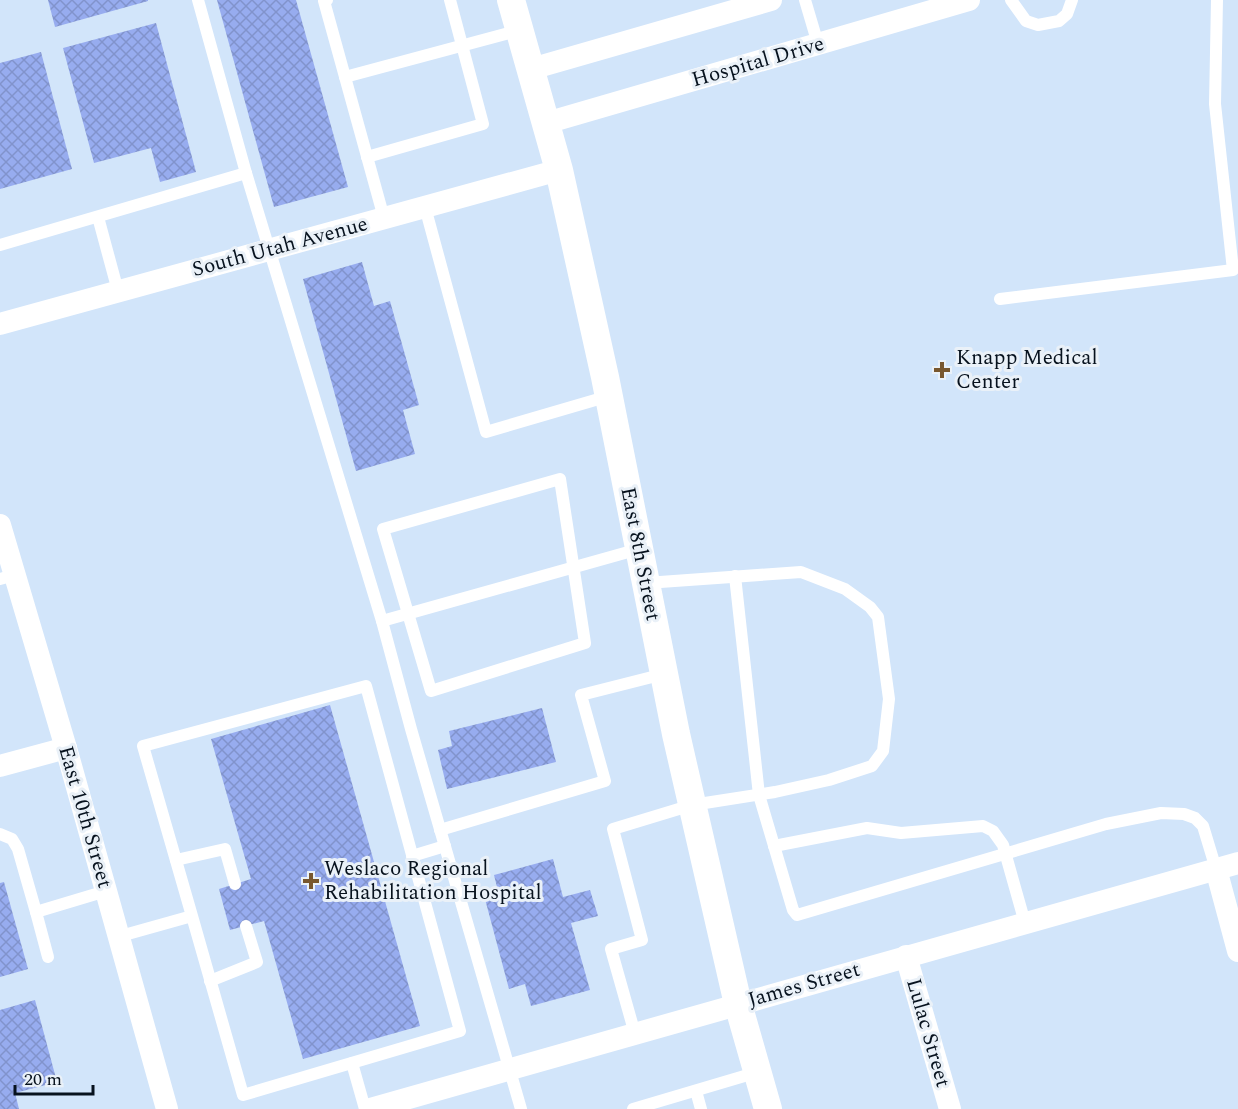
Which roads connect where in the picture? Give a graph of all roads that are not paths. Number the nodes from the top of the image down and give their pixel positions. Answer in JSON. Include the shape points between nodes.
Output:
{"nodes":[{"id":1,"x":198,"y":0,"type":"edge"},
{"id":2,"x":327,"y":0,"type":"edge"},
{"id":3,"x":450,"y":0,"type":"edge"},
{"id":4,"x":511,"y":0,"type":"edge"},
{"id":5,"x":771,"y":0,"type":"edge"},
{"id":6,"x":805,"y":0,"type":"edge"},
{"id":7,"x":969,"y":0,"type":"edge"},
{"id":8,"x":1011,"y":0,"type":"edge"},
{"id":9,"x":1072,"y":0,"type":"edge"},
{"id":10,"x":1217,"y":0,"type":"edge"},
{"id":11,"x":520,"y":30,"type":"junction"},
{"id":12,"x":818,"y":44,"type":"junction"},
{"id":13,"x":463,"y":45,"type":"junction"},
{"id":14,"x":531,"y":69,"type":"junction"},
{"id":15,"x":345,"y":77,"type":"junction"},
{"id":16,"x":546,"y":123,"type":"junction"},
{"id":17,"x":367,"y":157,"type":"junction"},
{"id":18,"x":559,"y":170,"type":"junction"},
{"id":19,"x":246,"y":173,"type":"junction"},
{"id":20,"x":425,"y":207,"type":"junction"},
{"id":21,"x":98,"y":217,"type":"junction"},
{"id":22,"x":384,"y":218,"type":"junction"},
{"id":23,"x":0,"y":245,"type":"edge"},
{"id":24,"x":270,"y":250,"type":"junction"},
{"id":25,"x":118,"y":291,"type":"junction"},
{"id":26,"x":999,"y":298,"type":"dead end"},
{"id":27,"x":0,"y":324,"type":"edge"},
{"id":28,"x":609,"y":396,"type":"junction"},
{"id":29,"x":0,"y":525,"type":"edge"},
{"id":30,"x":639,"y":549,"type":"junction"},
{"id":31,"x":573,"y":566,"type":"junction"},
{"id":32,"x":735,"y":576,"type":"junction"},
{"id":33,"x":7,"y":577,"type":"edge"},
{"id":34,"x":646,"y":583,"type":"junction"},
{"id":35,"x":408,"y":614,"type":"junction"},
{"id":36,"x":382,"y":621,"type":"junction"},
{"id":37,"x":664,"y":674,"type":"junction"},
{"id":38,"x":66,"y":748,"type":"junction"},
{"id":39,"x":0,"y":766,"type":"edge"},
{"id":40,"x":759,"y":795,"type":"junction"},
{"id":41,"x":692,"y":805,"type":"junction"},
{"id":42,"x":440,"y":830,"type":"junction"},
{"id":43,"x":0,"y":834,"type":"edge"},
{"id":44,"x":445,"y":846,"type":"junction"},
{"id":45,"x":774,"y":846,"type":"junction"},
{"id":46,"x":1005,"y":854,"type":"junction"},
{"id":47,"x":412,"y":856,"type":"junction"},
{"id":48,"x":176,"y":860,"type":"junction"},
{"id":49,"x":1238,"y":863,"type":"edge"},
{"id":50,"x":1216,"y":869,"type":"junction"},
{"id":51,"x":235,"y":884,"type":"dead end"},
{"id":52,"x":106,"y":891,"type":"junction"},
{"id":53,"x":36,"y":912,"type":"junction"},
{"id":54,"x":192,"y":916,"type":"junction"},
{"id":55,"x":1025,"y":923,"type":"junction"},
{"id":56,"x":246,"y":926,"type":"dead end"},
{"id":57,"x":117,"y":937,"type":"junction"},
{"id":58,"x":1238,"y":951,"type":"edge"},
{"id":59,"x":906,"y":956,"type":"junction"},
{"id":60,"x":48,"y":957,"type":"dead end"},
{"id":61,"x":210,"y":981,"type":"junction"},
{"id":62,"x":738,"y":1004,"type":"junction"},
{"id":63,"x":635,"y":1034,"type":"junction"},
{"id":64,"x":352,"y":1063,"type":"junction"},
{"id":65,"x":511,"y":1070,"type":"junction"},
{"id":66,"x":758,"y":1072,"type":"junction"},
{"id":67,"x":696,"y":1090,"type":"junction"},
{"id":68,"x":167,"y":1109,"type":"edge"},
{"id":69,"x":368,"y":1109,"type":"edge"},
{"id":70,"x":521,"y":1109,"type":"edge"},
{"id":71,"x":633,"y":1109,"type":"edge"},
{"id":72,"x":701,"y":1109,"type":"edge"},
{"id":73,"x":768,"y":1109,"type":"edge"},
{"id":74,"x":950,"y":1109,"type":"edge"}],
"edges":[{"from":1,"to":19,"type":"lane"},
{"from":2,"to":15,"type":"lane","via":[[324,1]]},
{"from":3,"to":13,"type":"lane"},
{"from":4,"to":11,"type":"street","name":"East 8th Street"},
{"from":5,"to":14,"type":"street"},
{"from":6,"to":12,"type":"lane"},
{"from":7,"to":12,"type":"street","name":"Hospital Drive"},
{"from":8,"to":9,"type":"lane","via":[[1026,21],[1038,25],[1059,21],[1067,14]]},
{"from":10,"to":26,"type":"lane","via":[[1215,104],[1233,270]]},
{"from":11,"to":13,"type":"lane"},
{"from":11,"to":14,"type":"street","name":"East 8th Street"},
{"from":12,"to":16,"type":"street","name":"Hospital Drive"},
{"from":13,"to":15,"type":"lane"},
{"from":13,"to":17,"type":"lane","via":[[483,124]]},
{"from":14,"to":16,"type":"street","name":"East 8th Street"},
{"from":15,"to":17,"type":"lane"},
{"from":16,"to":18,"type":"street","name":"East 8th Street"},
{"from":17,"to":22,"type":"lane"},
{"from":18,"to":20,"type":"street","name":"South Utah Avenue"},
{"from":18,"to":28,"type":"street","name":"East 8th Street"},
{"from":19,"to":21,"type":"lane"},
{"from":19,"to":24,"type":"lane"},
{"from":20,"to":22,"type":"street","name":"South Utah Avenue"},
{"from":20,"to":28,"type":"lane","via":[[486,432]]},
{"from":21,"to":23,"type":"lane"},
{"from":21,"to":25,"type":"lane"},
{"from":22,"to":24,"type":"street","name":"South Utah Avenue"},
{"from":24,"to":25,"type":"street","name":"South Utah Avenue"},
{"from":24,"to":36,"type":"lane"},
{"from":25,"to":27,"type":"street","name":"South Utah Avenue"},
{"from":28,"to":30,"type":"street","name":"East 8th Street"},
{"from":29,"to":33,"type":"street","name":"East 10th Street"},
{"from":30,"to":31,"type":"lane"},
{"from":30,"to":34,"type":"street","name":"East 8th Street"},
{"from":31,"to":35,"type":"lane"},
{"from":31,"to":35,"type":"lane","via":[[585,643],[431,691]]},
{"from":31,"to":35,"type":"lane","via":[[560,479],[383,529]]},
{"from":32,"to":34,"type":"lane"},
{"from":32,"to":40,"type":"lane"},
{"from":32,"to":40,"type":"lane","via":[[801,572],[845,589],[870,607],[878,617],[889,699],[883,751],[872,766]]},
{"from":33,"to":38,"type":"street","name":"East 10th Street"},
{"from":34,"to":37,"type":"street","name":"East 8th Street"},
{"from":35,"to":36,"type":"lane"},
{"from":36,"to":42,"type":"lane"},
{"from":37,"to":41,"type":"street","name":"East 8th Street"},
{"from":37,"to":42,"type":"lane","via":[[581,695],[605,781]]},
{"from":38,"to":39,"type":"street"},
{"from":38,"to":52,"type":"street","name":"East 10th Street"},
{"from":40,"to":41,"type":"lane"},
{"from":40,"to":45,"type":"lane"},
{"from":41,"to":62,"type":"street","name":"East 8th Street"},
{"from":41,"to":63,"type":"lane","via":[[613,829],[642,940],[611,949]]},
{"from":42,"to":44,"type":"lane"},
{"from":43,"to":53,"type":"lane","via":[[12,839],[18,849]]},
{"from":44,"to":47,"type":"lane"},
{"from":44,"to":65,"type":"lane"},
{"from":45,"to":46,"type":"lane","via":[[867,828],[901,833],[983,826],[993,831]]},
{"from":45,"to":46,"type":"lane","via":[[797,915]]},
{"from":46,"to":50,"type":"lane","via":[[1107,824],[1161,813],[1184,814],[1203,826]]},
{"from":46,"to":55,"type":"lane"},
{"from":47,"to":48,"type":"lane","via":[[366,686],[143,746]]},
{"from":47,"to":64,"type":"lane","via":[[460,1031]]},
{"from":48,"to":51,"type":"lane","via":[[225,849]]},
{"from":48,"to":54,"type":"lane"},
{"from":49,"to":50,"type":"street","name":"James Street"},
{"from":50,"to":55,"type":"street","name":"James Street"},
{"from":50,"to":58,"type":"street"},
{"from":52,"to":53,"type":"lane"},
{"from":52,"to":57,"type":"street","name":"East 10th Street"},
{"from":53,"to":60,"type":"lane"},
{"from":54,"to":57,"type":"lane"},
{"from":54,"to":61,"type":"lane"},
{"from":55,"to":59,"type":"street","name":"James Street"},
{"from":56,"to":61,"type":"lane","via":[[257,962]]},
{"from":57,"to":68,"type":"street","name":"East 10th Street"},
{"from":59,"to":62,"type":"street","name":"James Street"},
{"from":59,"to":74,"type":"street","name":"Lulac Street"},
{"from":61,"to":64,"type":"lane","via":[[243,1095]]},
{"from":62,"to":63,"type":"street","name":"James Street"},
{"from":62,"to":66,"type":"street","name":"East 8th Street"},
{"from":63,"to":65,"type":"street","name":"James Street"},
{"from":64,"to":69,"type":"lane"},
{"from":65,"to":69,"type":"street","name":"James Street"},
{"from":65,"to":70,"type":"lane"},
{"from":66,"to":67,"type":"lane"},
{"from":66,"to":73,"type":"street","name":"East 8th Street"},
{"from":67,"to":71,"type":"lane"},
{"from":67,"to":72,"type":"lane"}]}
